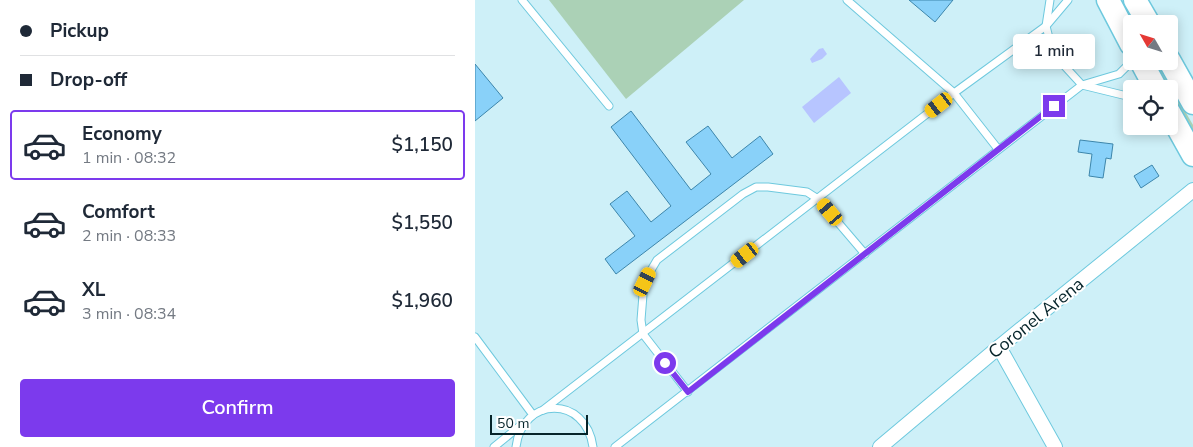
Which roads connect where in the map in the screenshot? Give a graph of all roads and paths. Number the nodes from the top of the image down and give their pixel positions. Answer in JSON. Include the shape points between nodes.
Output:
{"nodes":[{"id":1,"x":522,"y":0,"type":"edge"},
{"id":2,"x":847,"y":0,"type":"edge"},
{"id":3,"x":1050,"y":0,"type":"edge"},
{"id":4,"x":1068,"y":0,"type":"edge"},
{"id":5,"x":1107,"y":0,"type":"edge"},
{"id":6,"x":1046,"y":26,"type":"junction"},
{"id":7,"x":1123,"y":29,"type":"edge"},
{"id":8,"x":1123,"y":70,"type":"edge"},
{"id":9,"x":1175,"y":70,"type":"edge"},
{"id":10,"x":1083,"y":84,"type":"junction"},
{"id":11,"x":954,"y":93,"type":"junction"},
{"id":12,"x":1123,"y":95,"type":"edge"},
{"id":13,"x":1193,"y":103,"type":"edge"},
{"id":14,"x":609,"y":106,"type":"dead end"},
{"id":15,"x":1178,"y":128,"type":"edge"},
{"id":16,"x":998,"y":149,"type":"junction"},
{"id":17,"x":1193,"y":155,"type":"edge"},
{"id":18,"x":1193,"y":190,"type":"edge"},
{"id":19,"x":818,"y":199,"type":"junction"},
{"id":20,"x":865,"y":254,"type":"junction"},
{"id":21,"x":643,"y":334,"type":"junction"},
{"id":22,"x":475,"y":337,"type":"edge"},
{"id":23,"x":999,"y":347,"type":"junction"},
{"id":24,"x":688,"y":392,"type":"junction"},
{"id":25,"x":543,"y":410,"type":"junction"},
{"id":26,"x":533,"y":415,"type":"junction"},
{"id":27,"x":524,"y":424,"type":"junction"},
{"id":28,"x":494,"y":447,"type":"edge"},
{"id":29,"x":516,"y":447,"type":"edge"},
{"id":30,"x":593,"y":447,"type":"edge"},
{"id":31,"x":615,"y":447,"type":"edge"},
{"id":32,"x":880,"y":447,"type":"edge"},
{"id":33,"x":1055,"y":447,"type":"edge"}],
"edges":[{"from":1,"to":14,"type":"lane"},
{"from":2,"to":11,"type":"lane"},
{"from":3,"to":6,"type":"lane"},
{"from":4,"to":6,"type":"lane"},
{"from":5,"to":7,"type":"main road"},
{"from":6,"to":10,"type":"lane","via":[[1059,60]]},
{"from":6,"to":11,"type":"lane"},
{"from":8,"to":10,"type":"lane"},
{"from":9,"to":13,"type":"main road"},
{"from":10,"to":12,"type":"lane"},
{"from":10,"to":16,"type":"lane"},
{"from":11,"to":16,"type":"lane"},
{"from":11,"to":19,"type":"lane"},
{"from":15,"to":17,"type":"main road"},
{"from":16,"to":20,"type":"lane"},
{"from":18,"to":23,"type":"street","name":"Coronel Arena"},
{"from":19,"to":20,"type":"lane"},
{"from":19,"to":21,"type":"lane"},
{"from":19,"to":21,"type":"lane","via":[[807,192],[756,187],[657,260],[645,282],[641,320]]},
{"from":20,"to":24,"type":"lane"},
{"from":21,"to":24,"type":"lane"},
{"from":21,"to":25,"type":"lane"},
{"from":22,"to":26,"type":"lane"},
{"from":23,"to":32,"type":"street","name":"Coronel Arena"},
{"from":23,"to":33,"type":"street"},
{"from":24,"to":31,"type":"lane"},
{"from":25,"to":26,"type":"lane"},
{"from":25,"to":30,"type":"lane","via":[[567,410],[578,416],[591,435]]},
{"from":26,"to":27,"type":"lane"},
{"from":27,"to":28,"type":"lane"},
{"from":27,"to":29,"type":"lane"}]}
